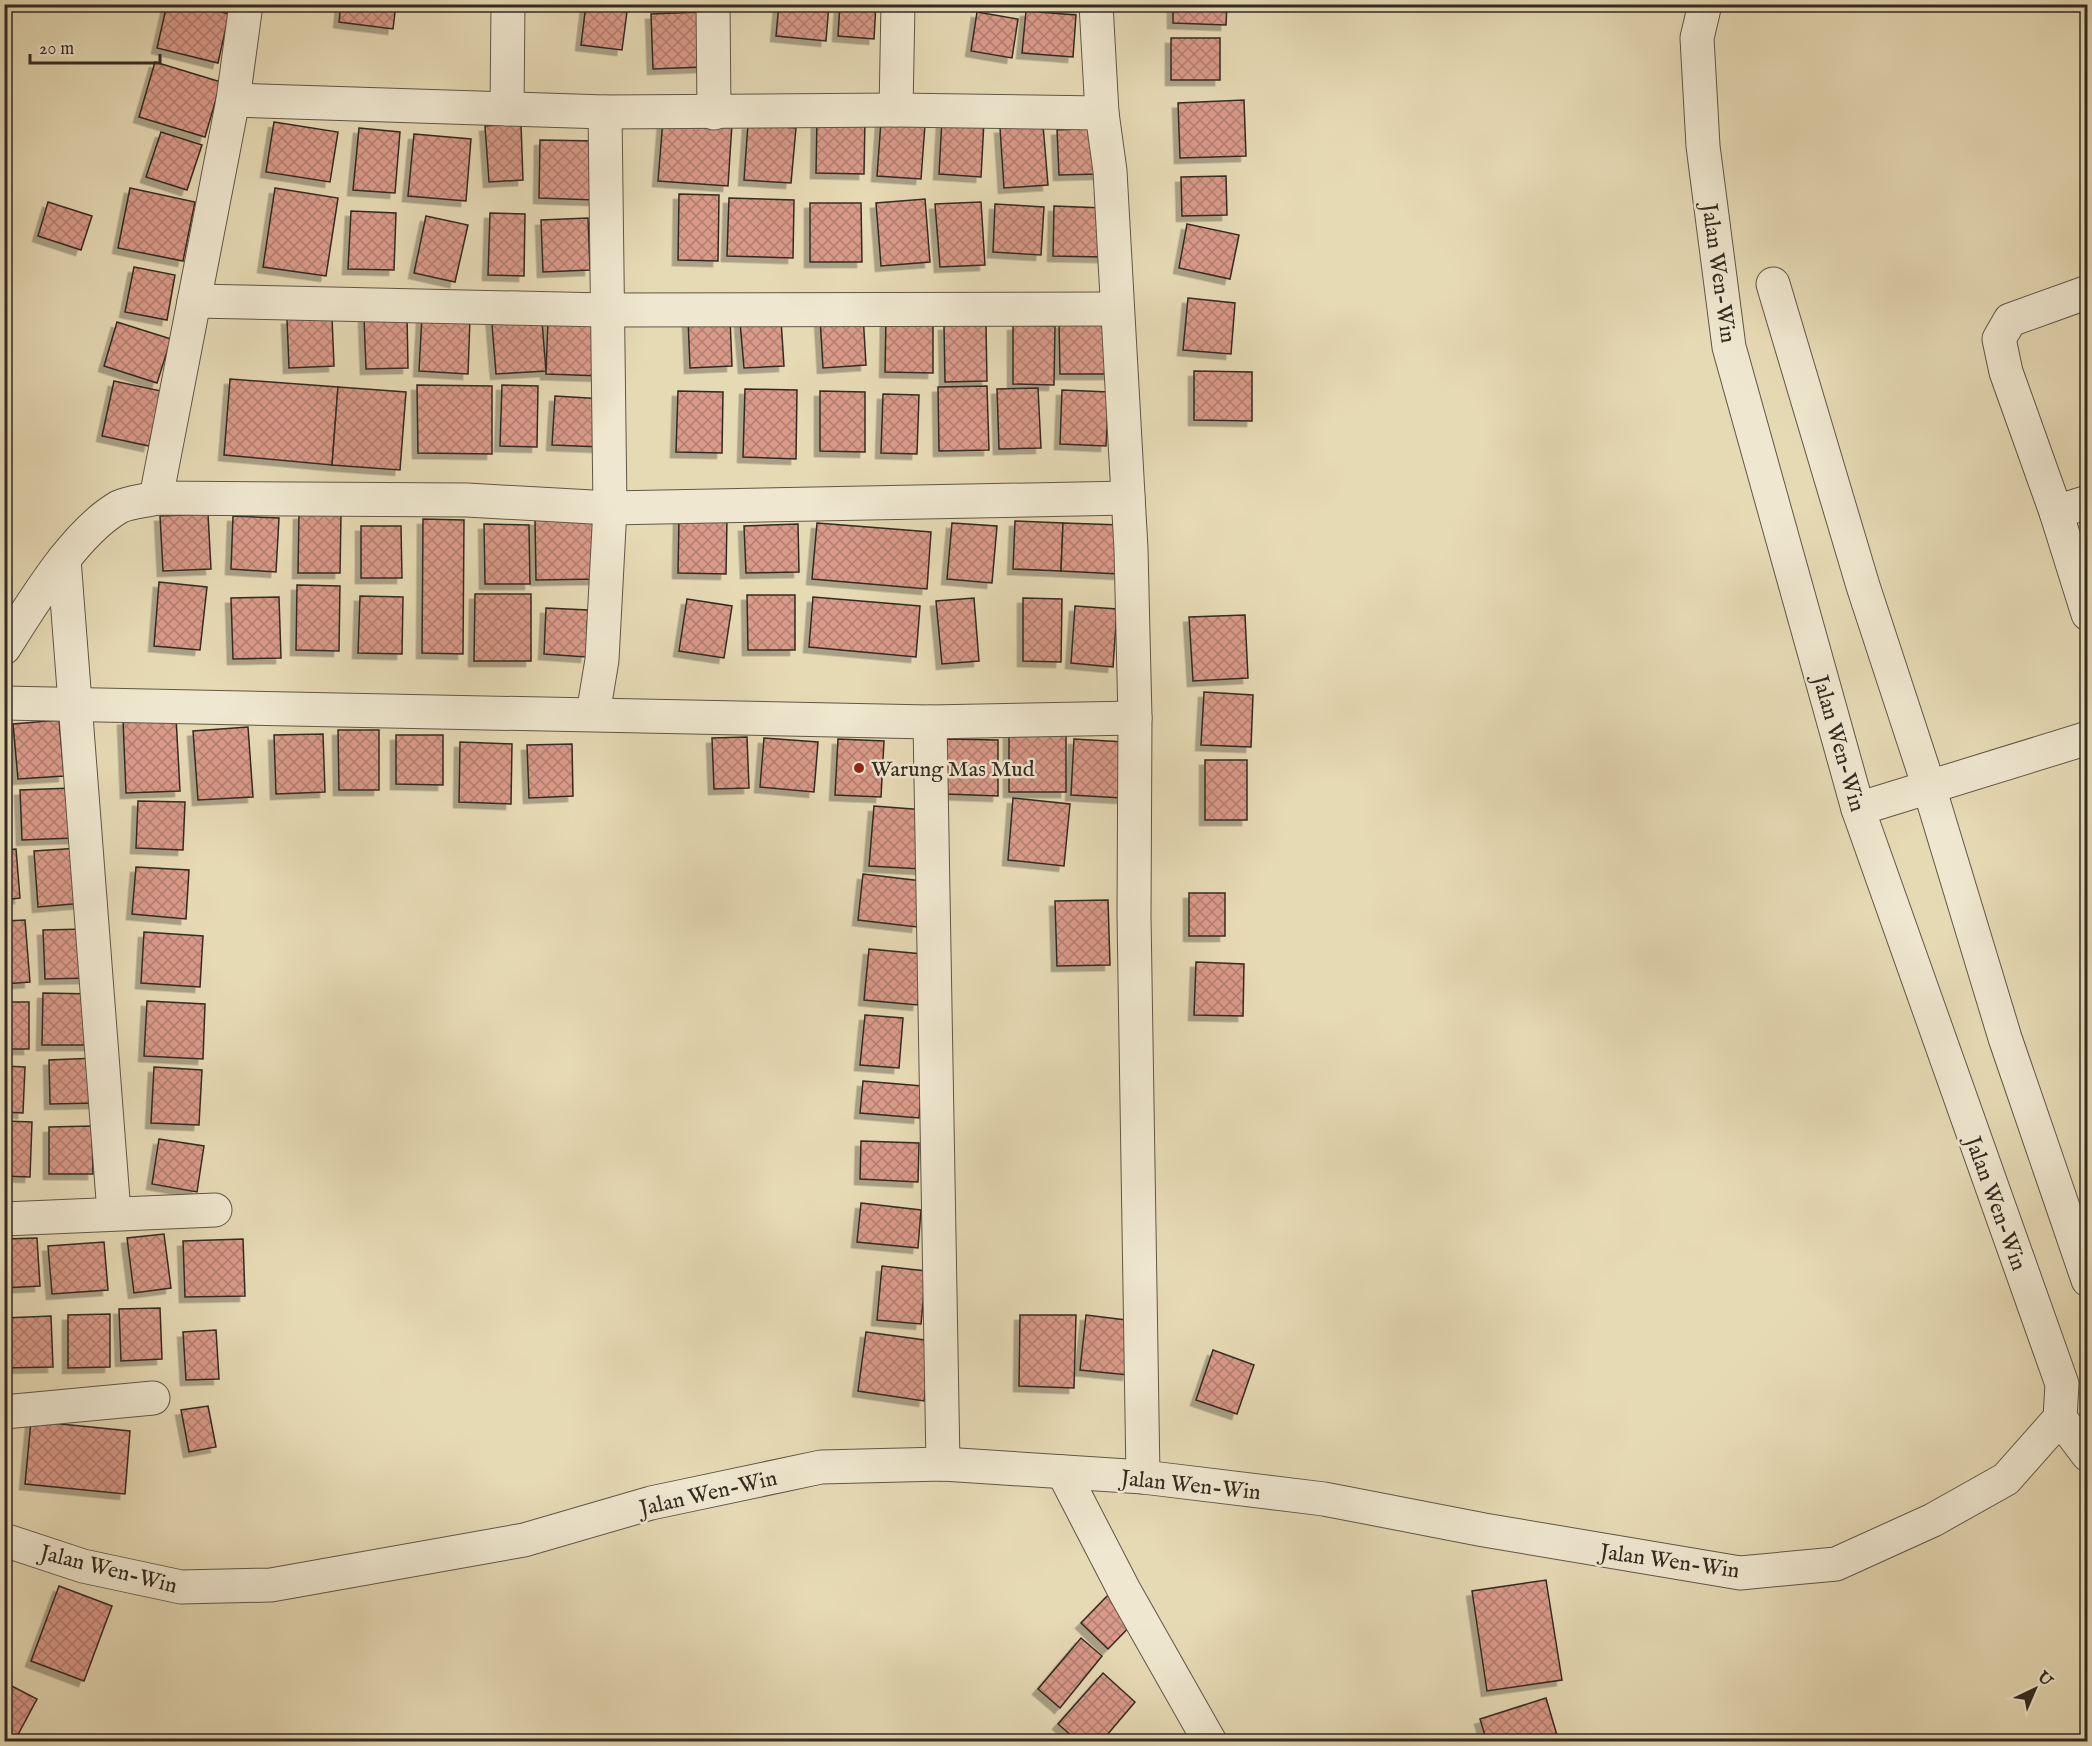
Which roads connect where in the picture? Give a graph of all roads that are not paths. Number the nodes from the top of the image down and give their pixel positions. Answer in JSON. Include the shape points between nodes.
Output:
{"nodes":[{"id":1,"x":246,"y":4,"type":"edge"},
{"id":2,"x":508,"y":4,"type":"edge"},
{"id":3,"x":712,"y":4,"type":"edge"},
{"id":4,"x":898,"y":4,"type":"edge"},
{"id":5,"x":1096,"y":4,"type":"edge"},
{"id":6,"x":1705,"y":4,"type":"edge"},
{"id":7,"x":233,"y":100,"type":"junction"},
{"id":8,"x":507,"y":109,"type":"junction"},
{"id":9,"x":896,"y":110,"type":"junction"},
{"id":10,"x":605,"y":112,"type":"junction"},
{"id":11,"x":714,"y":113,"type":"junction"},
{"id":12,"x":1102,"y":113,"type":"junction"},
{"id":13,"x":1773,"y":284,"type":"dead end"},
{"id":14,"x":2088,"y":292,"type":"edge"},
{"id":15,"x":194,"y":301,"type":"junction"},
{"id":16,"x":1117,"y":309,"type":"junction"},
{"id":17,"x":605,"y":310,"type":"junction"},
{"id":18,"x":156,"y":498,"type":"junction"},
{"id":19,"x":1128,"y":498,"type":"junction"},
{"id":20,"x":2088,"y":502,"type":"edge"},
{"id":21,"x":610,"y":508,"type":"junction"},
{"id":22,"x":2056,"y":512,"type":"junction"},
{"id":23,"x":64,"y":559,"type":"junction"},
{"id":24,"x":2088,"y":614,"type":"edge"},
{"id":25,"x":4,"y":648,"type":"edge"},
{"id":26,"x":4,"y":703,"type":"edge"},
{"id":27,"x":76,"y":705,"type":"junction"},
{"id":28,"x":593,"y":714,"type":"junction"},
{"id":29,"x":1135,"y":718,"type":"junction"},
{"id":30,"x":930,"y":722,"type":"junction"},
{"id":31,"x":2088,"y":738,"type":"edge"},
{"id":32,"x":1929,"y":787,"type":"junction"},
{"id":33,"x":1858,"y":809,"type":"junction"},
{"id":34,"x":215,"y":1210,"type":"dead end"},
{"id":35,"x":114,"y":1213,"type":"junction"},
{"id":36,"x":4,"y":1219,"type":"edge"},
{"id":37,"x":2088,"y":1280,"type":"edge"},
{"id":38,"x":153,"y":1398,"type":"dead end"},
{"id":39,"x":4,"y":1412,"type":"edge"},
{"id":40,"x":2060,"y":1418,"type":"junction"},
{"id":41,"x":2088,"y":1455,"type":"edge"},
{"id":42,"x":943,"y":1464,"type":"junction"},
{"id":43,"x":1063,"y":1472,"type":"junction"},
{"id":44,"x":1143,"y":1476,"type":"junction"},
{"id":45,"x":4,"y":1540,"type":"edge"},
{"id":46,"x":1210,"y":1742,"type":"edge"}],
"edges":[{"from":1,"to":7,"type":"street"},
{"from":2,"to":8,"type":"street"},
{"from":3,"to":11,"type":"street"},
{"from":4,"to":9,"type":"street"},
{"from":5,"to":12,"type":"street"},
{"from":6,"to":33,"type":"street","name":"Jalan Wen-Win","via":[[1697,38],[1703,146],[1729,348]]},
{"from":7,"to":8,"type":"street"},
{"from":7,"to":15,"type":"street"},
{"from":8,"to":10,"type":"street"},
{"from":9,"to":11,"type":"street"},
{"from":9,"to":12,"type":"street"},
{"from":10,"to":11,"type":"street"},
{"from":10,"to":17,"type":"street"},
{"from":12,"to":16,"type":"street","via":[[1110,171]]},
{"from":13,"to":32,"type":"street","via":[[1863,586]]},
{"from":14,"to":22,"type":"street","via":[[2010,320],[1999,339],[2006,372]]},
{"from":15,"to":17,"type":"street"},
{"from":15,"to":18,"type":"street"},
{"from":16,"to":17,"type":"street"},
{"from":16,"to":19,"type":"street"},
{"from":17,"to":21,"type":"street"},
{"from":18,"to":21,"type":"street","via":[[467,500]]},
{"from":18,"to":23,"type":"street","via":[[121,506],[97,524]]},
{"from":19,"to":21,"type":"street"},
{"from":19,"to":29,"type":"street"},
{"from":20,"to":22,"type":"street"},
{"from":21,"to":28,"type":"street","via":[[602,660]]},
{"from":22,"to":24,"type":"street"},
{"from":23,"to":25,"type":"street"},
{"from":23,"to":27,"type":"street"},
{"from":26,"to":27,"type":"street"},
{"from":27,"to":28,"type":"street"},
{"from":27,"to":35,"type":"street"},
{"from":28,"to":30,"type":"street"},
{"from":29,"to":30,"type":"street"},
{"from":29,"to":44,"type":"street","via":[[1134,915]]},
{"from":30,"to":42,"type":"street"},
{"from":31,"to":32,"type":"street"},
{"from":32,"to":33,"type":"street"},
{"from":32,"to":37,"type":"street","via":[[2006,1038]]},
{"from":33,"to":40,"type":"street","name":"Jalan Wen-Win","via":[[2062,1384]]},
{"from":34,"to":35,"type":"street"},
{"from":35,"to":36,"type":"street"},
{"from":38,"to":39,"type":"street"},
{"from":40,"to":41,"type":"street"},
{"from":40,"to":44,"type":"street","name":"Jalan Wen-Win","via":[[2006,1479],[1933,1520],[1836,1564],[1740,1573],[1324,1500]]},
{"from":42,"to":43,"type":"street","name":"Jalan Wen-Win"},
{"from":42,"to":45,"type":"street","name":"Jalan Wen-Win","via":[[821,1467],[651,1503],[524,1540],[271,1585],[181,1587],[83,1566]]},
{"from":43,"to":44,"type":"street","name":"Jalan Wen-Win"},
{"from":43,"to":46,"type":"street"}]}
